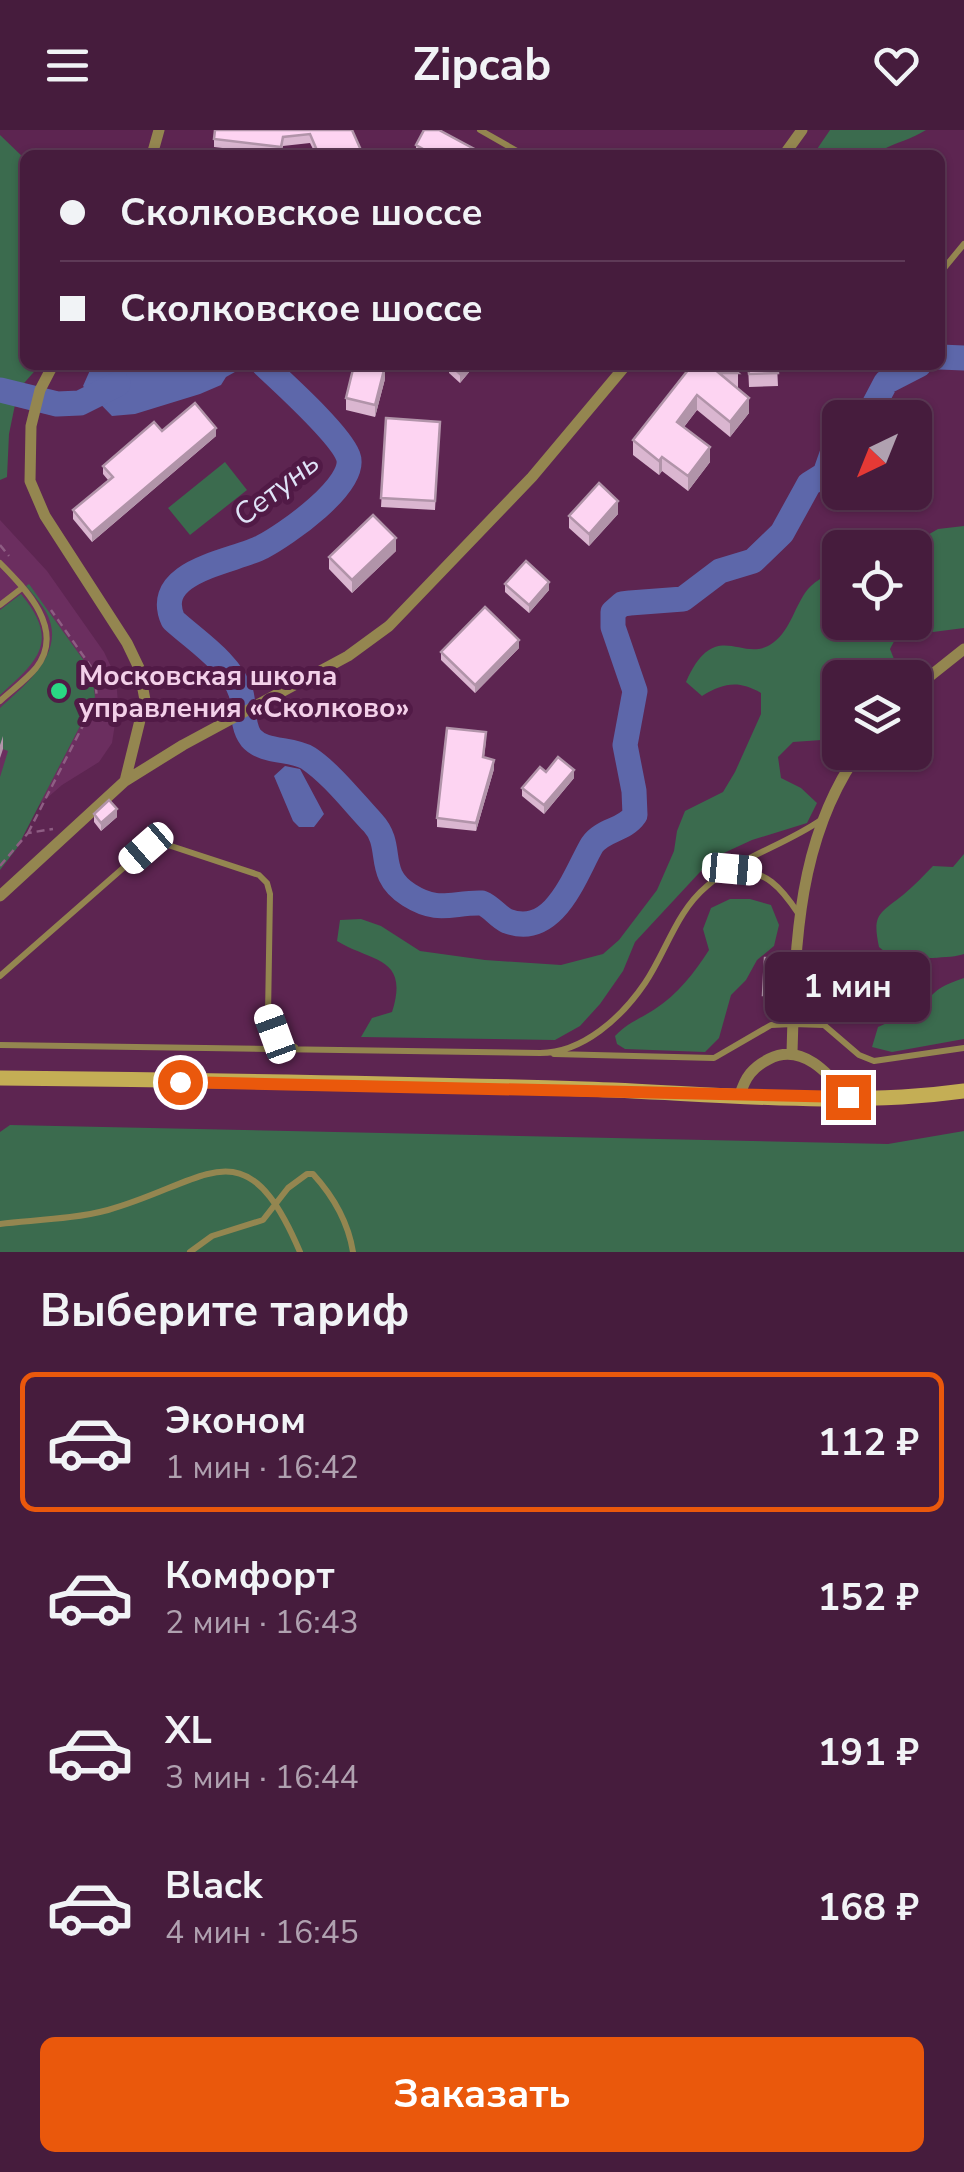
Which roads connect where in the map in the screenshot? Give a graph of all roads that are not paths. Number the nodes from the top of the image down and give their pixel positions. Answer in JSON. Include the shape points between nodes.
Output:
{"nodes":[{"id":1,"x":480,"y":130,"type":"edge"},
{"id":2,"x":515,"y":150,"type":"edge"},
{"id":3,"x":964,"y":244,"type":"edge"},
{"id":4,"x":945,"y":268,"type":"edge"},
{"id":5,"x":50,"y":370,"type":"edge"},
{"id":6,"x":622,"y":370,"type":"edge"},
{"id":7,"x":0,"y":563,"type":"edge"},
{"id":8,"x":22,"y":588,"type":"junction"},
{"id":9,"x":0,"y":605,"type":"edge"},
{"id":10,"x":964,"y":649,"type":"edge"},
{"id":11,"x":932,"y":674,"type":"edge"},
{"id":12,"x":0,"y":701,"type":"edge"},
{"id":13,"x":846,"y":770,"type":"edge"},
{"id":14,"x":124,"y":781,"type":"junction"},
{"id":15,"x":824,"y":818,"type":"junction"},
{"id":16,"x":732,"y":869,"type":"junction"},
{"id":17,"x":0,"y":896,"type":"edge"},
{"id":18,"x":799,"y":914,"type":"junction"},
{"id":19,"x":0,"y":976,"type":"edge"},
{"id":20,"x":793,"y":1024,"type":"junction"},
{"id":21,"x":0,"y":1046,"type":"edge"},
{"id":22,"x":296,"y":1047,"type":"junction"},
{"id":23,"x":964,"y":1048,"type":"edge"},
{"id":24,"x":548,"y":1053,"type":"junction"},
{"id":25,"x":792,"y":1053,"type":"junction"},
{"id":26,"x":0,"y":1078,"type":"edge"},
{"id":27,"x":964,"y":1091,"type":"edge"},
{"id":28,"x":740,"y":1094,"type":"junction"},
{"id":29,"x":848,"y":1097,"type":"junction"},
{"id":30,"x":277,"y":1205,"type":"junction"},
{"id":31,"x":0,"y":1224,"type":"edge"},
{"id":32,"x":190,"y":1252,"type":"edge"},
{"id":33,"x":300,"y":1252,"type":"edge"},
{"id":34,"x":354,"y":1252,"type":"edge"}],
"edges":[{"from":1,"to":2,"type":"lane"},
{"from":3,"to":4,"type":"lane"},
{"from":5,"to":14,"type":"street","via":[[31,426],[30,482],[139,668],[145,700]]},
{"from":6,"to":14,"type":"street","via":[[532,477],[389,626],[348,656]]},
{"from":7,"to":8,"type":"lane"},
{"from":8,"to":9,"type":"lane"},
{"from":8,"to":12,"type":"lane","via":[[46,623],[45,648],[37,666]]},
{"from":10,"to":11,"type":"street"},
{"from":13,"to":15,"type":"street"},
{"from":14,"to":17,"type":"street"},
{"from":15,"to":16,"type":"lane"},
{"from":15,"to":18,"type":"street"},
{"from":16,"to":18,"type":"lane","via":[[769,878]]},
{"from":16,"to":24,"type":"lane","via":[[690,902],[646,982],[620,1012],[578,1045]]},
{"from":18,"to":20,"type":"street"},
{"from":19,"to":22,"type":"lane","via":[[158,842],[267,882],[268,1014],[280,1041]]},
{"from":20,"to":23,"type":"lane","via":[[824,1026],[874,1061]]},
{"from":20,"to":24,"type":"lane","via":[[770,1025],[714,1058]]},
{"from":20,"to":25,"type":"street"},
{"from":21,"to":22,"type":"lane"},
{"from":22,"to":24,"type":"lane"},
{"from":25,"to":28,"type":"street","via":[[754,1068]]},
{"from":25,"to":29,"type":"street","via":[[829,1073]]},
{"from":26,"to":28,"type":"street"},
{"from":27,"to":29,"type":"street"},
{"from":28,"to":29,"type":"street"},
{"from":30,"to":31,"type":"lane","via":[[252,1178],[218,1171],[102,1212]]},
{"from":30,"to":32,"type":"lane","via":[[264,1220],[212,1236]]},
{"from":30,"to":33,"type":"lane"},
{"from":30,"to":34,"type":"lane","via":[[299,1178],[313,1174],[336,1204]]}]}
